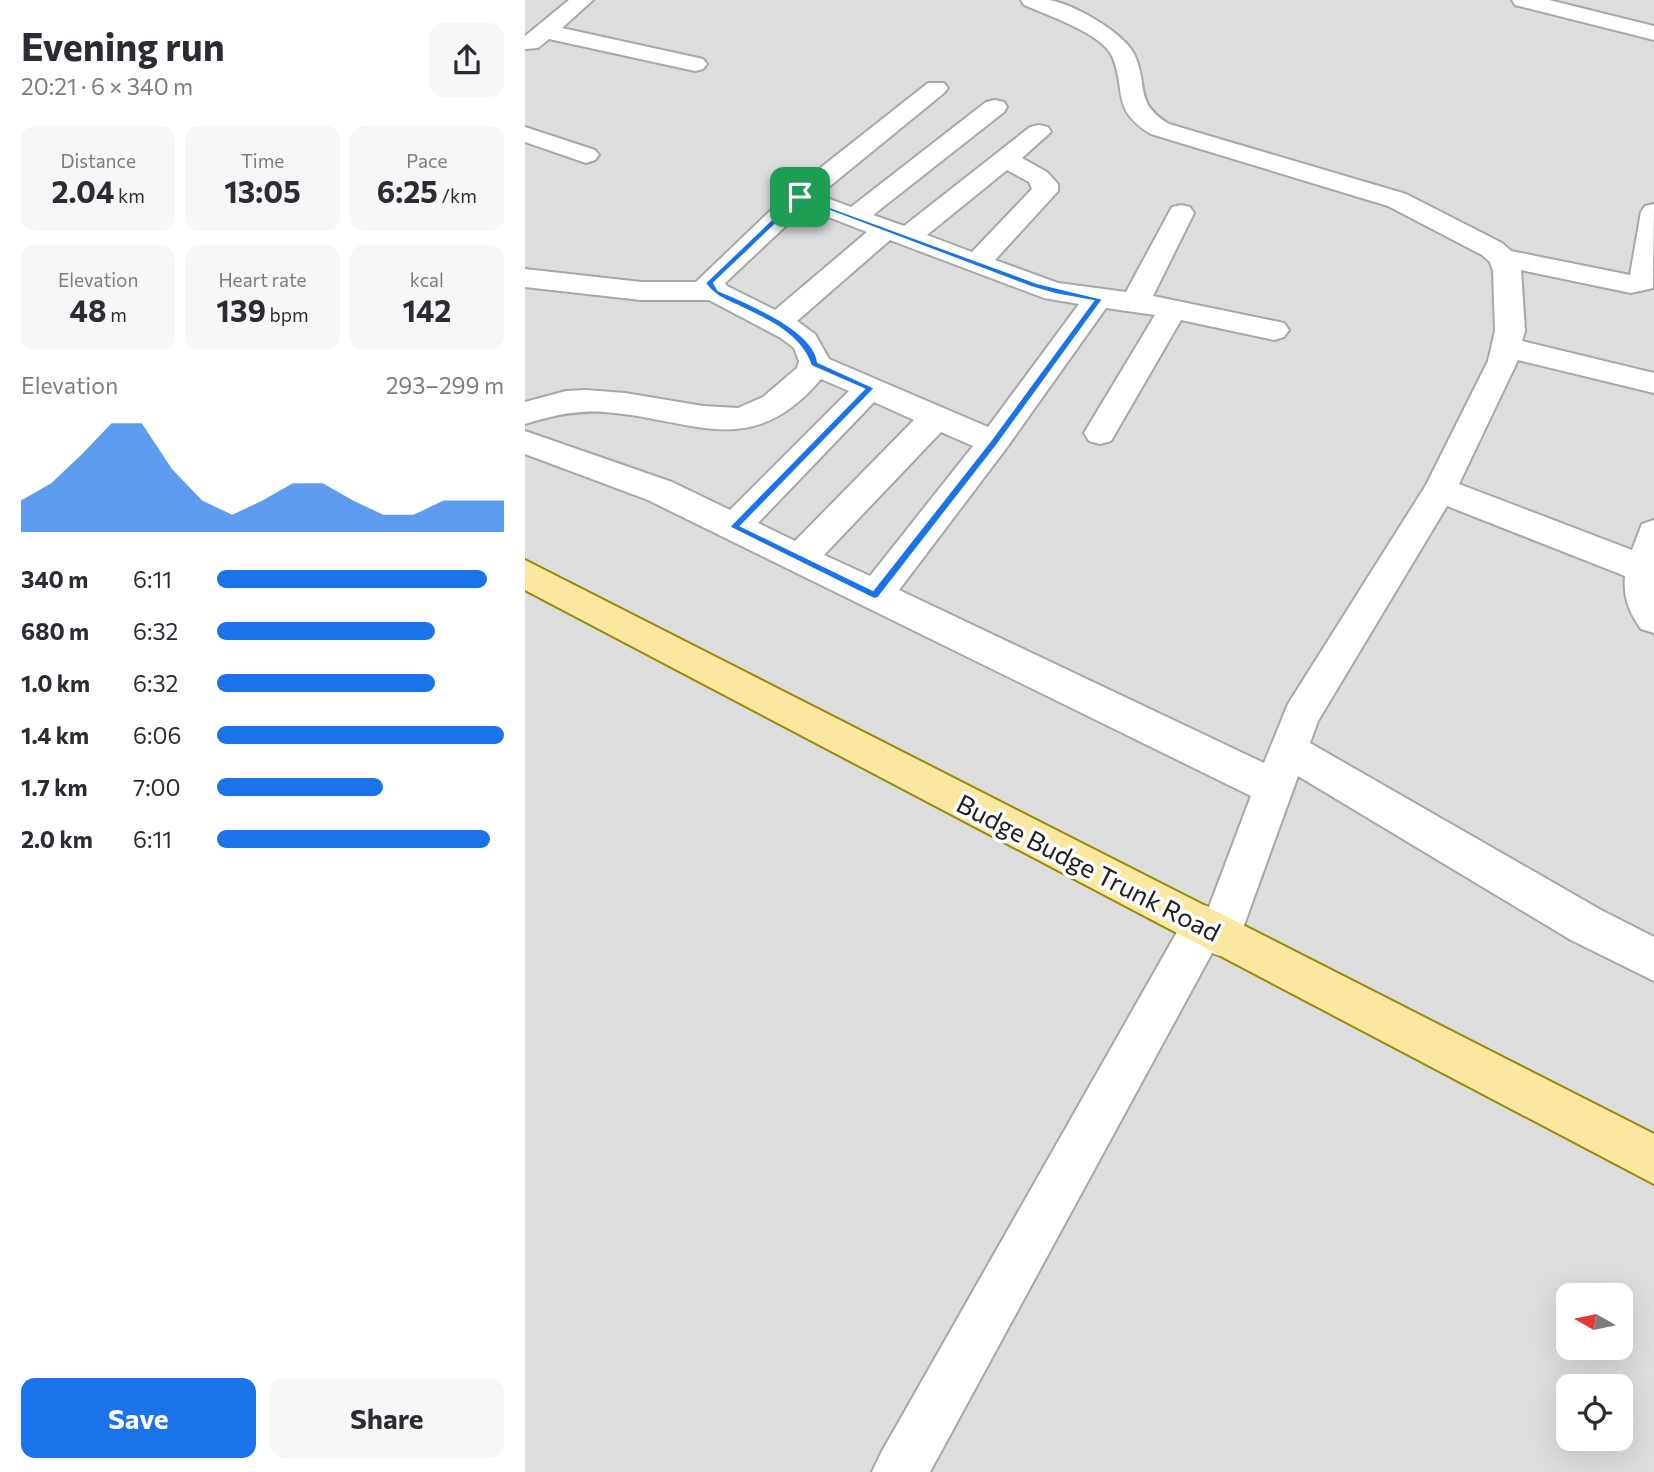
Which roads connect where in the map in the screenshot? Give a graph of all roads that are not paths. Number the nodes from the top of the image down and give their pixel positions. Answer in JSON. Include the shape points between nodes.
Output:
{"nodes":[{"id":1,"x":582,"y":0,"type":"edge"},
{"id":2,"x":1032,"y":0,"type":"edge"},
{"id":3,"x":1523,"y":0,"type":"edge"},
{"id":4,"x":545,"y":31,"type":"junction"},
{"id":5,"x":1654,"y":33,"type":"edge"},
{"id":6,"x":525,"y":47,"type":"edge"},
{"id":7,"x":695,"y":64,"type":"dead end"},
{"id":8,"x":936,"y":88,"type":"dead end"},
{"id":9,"x":995,"y":107,"type":"dead end"},
{"id":10,"x":1039,"y":132,"type":"dead end"},
{"id":11,"x":525,"y":134,"type":"edge"},
{"id":12,"x":586,"y":155,"type":"dead end"},
{"id":13,"x":1005,"y":159,"type":"junction"},
{"id":14,"x":800,"y":197,"type":"junction"},
{"id":15,"x":1654,"y":212,"type":"edge"},
{"id":16,"x":1181,"y":214,"type":"dead end"},
{"id":17,"x":854,"y":217,"type":"junction"},
{"id":18,"x":898,"y":233,"type":"junction"},
{"id":19,"x":1502,"y":258,"type":"junction"},
{"id":20,"x":977,"y":263,"type":"junction"},
{"id":21,"x":525,"y":278,"type":"edge"},
{"id":22,"x":715,"y":291,"type":"junction"},
{"id":23,"x":1098,"y":299,"type":"junction"},
{"id":24,"x":1135,"y":303,"type":"junction"},
{"id":25,"x":1173,"y":309,"type":"junction"},
{"id":26,"x":777,"y":323,"type":"junction"},
{"id":27,"x":1274,"y":330,"type":"dead end"},
{"id":28,"x":1507,"y":347,"type":"junction"},
{"id":29,"x":814,"y":364,"type":"junction"},
{"id":30,"x":1654,"y":383,"type":"edge"},
{"id":31,"x":870,"y":388,"type":"junction"},
{"id":32,"x":525,"y":413,"type":"edge"},
{"id":33,"x":936,"y":417,"type":"junction"},
{"id":34,"x":1100,"y":433,"type":"dead end"},
{"id":35,"x":525,"y":442,"type":"edge"},
{"id":36,"x":994,"y":442,"type":"junction"},
{"id":37,"x":1440,"y":490,"type":"junction"},
{"id":38,"x":734,"y":527,"type":"junction"},
{"id":39,"x":1654,"y":533,"type":"edge"},
{"id":40,"x":799,"y":559,"type":"junction"},
{"id":41,"x":1645,"y":569,"type":"junction"},
{"id":42,"x":525,"y":574,"type":"edge"},
{"id":43,"x":874,"y":595,"type":"junction"},
{"id":44,"x":1654,"y":619,"type":"edge"},
{"id":45,"x":1288,"y":750,"type":"junction"},
{"id":46,"x":1275,"y":788,"type":"junction"},
{"id":47,"x":1212,"y":931,"type":"junction"},
{"id":48,"x":1654,"y":960,"type":"edge"},
{"id":49,"x":1654,"y":1160,"type":"edge"},
{"id":50,"x":900,"y":1472,"type":"edge"}],
"edges":[{"from":1,"to":4,"type":"street"},
{"from":2,"to":19,"type":"street","via":[[1083,22],[1112,41],[1122,55],[1135,107],[1160,129],[1397,200]]},
{"from":3,"to":5,"type":"street"},
{"from":4,"to":6,"type":"street"},
{"from":4,"to":7,"type":"street"},
{"from":8,"to":14,"type":"street"},
{"from":9,"to":17,"type":"street"},
{"from":10,"to":13,"type":"street"},
{"from":11,"to":12,"type":"street"},
{"from":13,"to":18,"type":"street"},
{"from":13,"to":20,"type":"street","via":[[1038,177],[1045,191]]},
{"from":14,"to":17,"type":"street"},
{"from":14,"to":22,"type":"street","via":[[713,277],[709,283]]},
{"from":15,"to":19,"type":"street","via":[[1643,282],[1631,284]]},
{"from":16,"to":24,"type":"street"},
{"from":17,"to":18,"type":"street"},
{"from":18,"to":20,"type":"street"},
{"from":18,"to":26,"type":"street"},
{"from":19,"to":28,"type":"street","via":[[1508,280]]},
{"from":20,"to":23,"type":"street","via":[[1055,292]]},
{"from":21,"to":22,"type":"street","via":[[641,291]]},
{"from":22,"to":26,"type":"street"},
{"from":23,"to":24,"type":"street"},
{"from":23,"to":36,"type":"street"},
{"from":24,"to":25,"type":"street"},
{"from":25,"to":27,"type":"street"},
{"from":25,"to":34,"type":"street"},
{"from":26,"to":29,"type":"street","via":[[813,353]]},
{"from":28,"to":30,"type":"street"},
{"from":28,"to":37,"type":"street"},
{"from":29,"to":31,"type":"street"},
{"from":29,"to":32,"type":"street","via":[[810,373],[755,415],[715,419],[600,400],[551,402]]},
{"from":31,"to":33,"type":"street"},
{"from":31,"to":38,"type":"street"},
{"from":33,"to":36,"type":"street"},
{"from":33,"to":40,"type":"street"},
{"from":35,"to":38,"type":"street","via":[[660,491]]},
{"from":36,"to":43,"type":"street"},
{"from":37,"to":41,"type":"street"},
{"from":37,"to":45,"type":"street","via":[[1316,687]]},
{"from":38,"to":40,"type":"street"},
{"from":39,"to":41,"type":"street"},
{"from":40,"to":43,"type":"street"},
{"from":41,"to":44,"type":"street","via":[[1642,604]]},
{"from":42,"to":47,"type":"main road","name":"Budge Budge Trunk Road"},
{"from":43,"to":46,"type":"street"},
{"from":45,"to":46,"type":"street"},
{"from":45,"to":48,"type":"street"},
{"from":46,"to":47,"type":"street"},
{"from":47,"to":49,"type":"main road","name":"Budge Budge Trunk Road"},
{"from":47,"to":50,"type":"street"}]}
